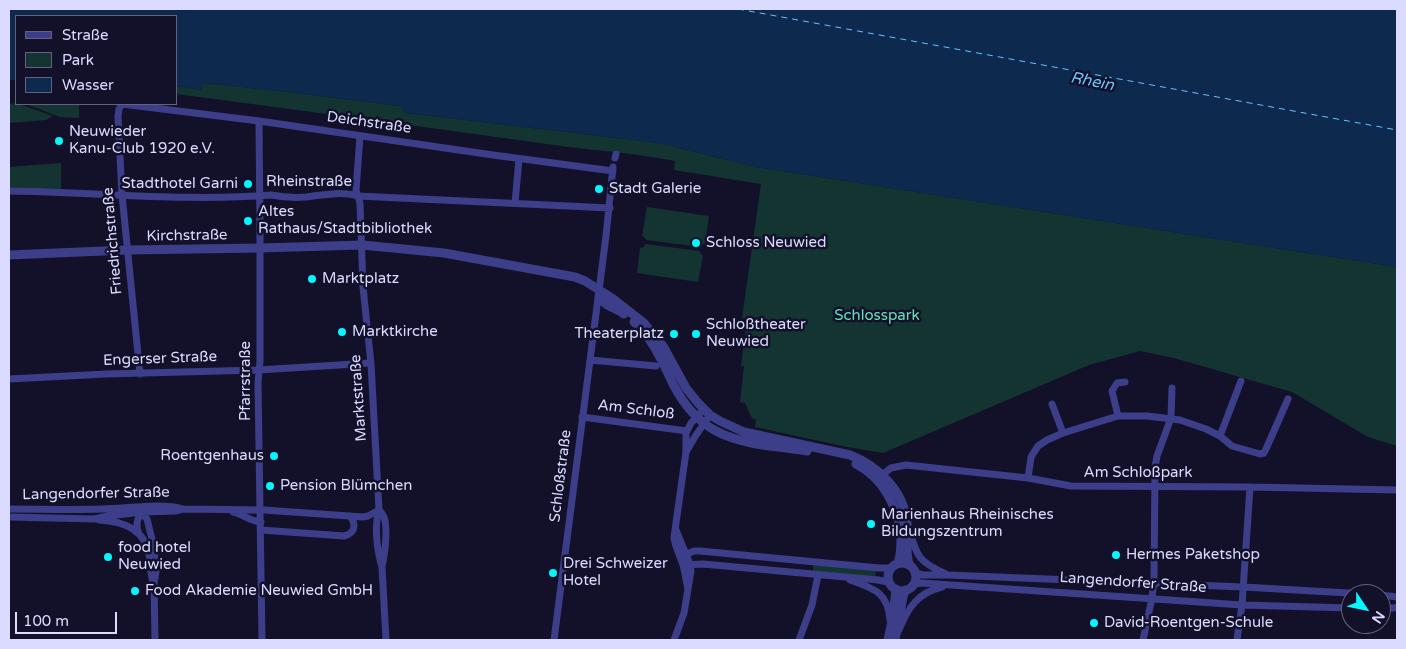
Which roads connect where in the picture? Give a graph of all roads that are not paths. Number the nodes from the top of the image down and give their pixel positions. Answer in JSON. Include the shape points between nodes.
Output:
{"nodes":[{"id":1,"x":132,"y":105,"type":"edge"},
{"id":2,"x":120,"y":106,"type":"edge"},
{"id":3,"x":259,"y":121,"type":"junction"},
{"id":4,"x":360,"y":136,"type":"junction"},
{"id":5,"x":519,"y":159,"type":"junction"},
{"id":6,"x":613,"y":169,"type":"joint"},
{"id":7,"x":9,"y":191,"type":"edge"},
{"id":8,"x":122,"y":195,"type":"junction"},
{"id":9,"x":259,"y":196,"type":"junction"},
{"id":10,"x":358,"y":196,"type":"junction"},
{"id":11,"x":514,"y":202,"type":"junction"},
{"id":12,"x":610,"y":208,"type":"junction"},
{"id":13,"x":362,"y":245,"type":"junction"},
{"id":14,"x":260,"y":248,"type":"junction"},
{"id":15,"x":127,"y":250,"type":"junction"},
{"id":16,"x":9,"y":255,"type":"edge"},
{"id":17,"x":599,"y":290,"type":"junction"},
{"id":18,"x":608,"y":306,"type":"junction"},
{"id":19,"x":596,"y":316,"type":"junction"},
{"id":20,"x":590,"y":360,"type":"junction"},
{"id":21,"x":371,"y":363,"type":"junction"},
{"id":22,"x":656,"y":366,"type":"dead end"},
{"id":23,"x":258,"y":370,"type":"junction"},
{"id":24,"x":140,"y":374,"type":"junction"},
{"id":25,"x":9,"y":379,"type":"edge"},
{"id":26,"x":1241,"y":381,"type":"dead end"},
{"id":27,"x":1125,"y":382,"type":"dead end"},
{"id":28,"x":1172,"y":388,"type":"dead end"},
{"id":29,"x":1288,"y":399,"type":"dead end"},
{"id":30,"x":1052,"y":404,"type":"dead end"},
{"id":31,"x":704,"y":413,"type":"junction"},
{"id":32,"x":1118,"y":416,"type":"junction"},
{"id":33,"x":582,"y":417,"type":"junction"},
{"id":34,"x":1170,"y":418,"type":"junction"},
{"id":35,"x":704,"y":423,"type":"junction"},
{"id":36,"x":687,"y":431,"type":"junction"},
{"id":37,"x":1063,"y":433,"type":"junction"},
{"id":38,"x":1220,"y":436,"type":"junction"},
{"id":39,"x":686,"y":452,"type":"junction"},
{"id":40,"x":882,"y":475,"type":"junction"},
{"id":41,"x":1028,"y":478,"type":"junction"},
{"id":42,"x":1155,"y":487,"type":"junction"},
{"id":43,"x":1250,"y":487,"type":"junction"},
{"id":44,"x":1397,"y":490,"type":"edge"},
{"id":45,"x":9,"y":508,"type":"edge"},
{"id":46,"x":224,"y":509,"type":"junction"},
{"id":47,"x":148,"y":510,"type":"junction"},
{"id":48,"x":260,"y":510,"type":"junction"},
{"id":49,"x":379,"y":510,"type":"junction"},
{"id":50,"x":9,"y":516,"type":"edge"},
{"id":51,"x":350,"y":516,"type":"junction"},
{"id":52,"x":94,"y":519,"type":"junction"},
{"id":53,"x":907,"y":523,"type":"junction"},
{"id":54,"x":261,"y":526,"type":"junction"},
{"id":55,"x":139,"y":534,"type":"junction"},
{"id":56,"x":683,"y":556,"type":"junction"},
{"id":57,"x":783,"y":558,"type":"junction"},
{"id":58,"x":909,"y":564,"type":"junction"},
{"id":59,"x":686,"y":565,"type":"junction"},
{"id":60,"x":894,"y":565,"type":"junction"},
{"id":61,"x":782,"y":572,"type":"junction"},
{"id":62,"x":915,"y":573,"type":"junction"},
{"id":63,"x":818,"y":575,"type":"junction"},
{"id":64,"x":948,"y":575,"type":"junction"},
{"id":65,"x":840,"y":577,"type":"junction"},
{"id":66,"x":888,"y":582,"type":"junction"},
{"id":67,"x":154,"y":583,"type":"junction"},
{"id":68,"x":914,"y":584,"type":"junction"},
{"id":69,"x":1154,"y":584,"type":"junction"},
{"id":70,"x":950,"y":585,"type":"junction"},
{"id":71,"x":1243,"y":587,"type":"junction"},
{"id":72,"x":896,"y":590,"type":"junction"},
{"id":73,"x":905,"y":590,"type":"junction"},
{"id":74,"x":1341,"y":593,"type":"edge"},
{"id":75,"x":1152,"y":598,"type":"junction"},
{"id":76,"x":1242,"y":605,"type":"junction"},
{"id":77,"x":1341,"y":608,"type":"edge"},
{"id":78,"x":891,"y":629,"type":"junction"},
{"id":79,"x":155,"y":640,"type":"edge"},
{"id":80,"x":262,"y":640,"type":"edge"},
{"id":81,"x":386,"y":640,"type":"edge"},
{"id":82,"x":554,"y":640,"type":"edge"},
{"id":83,"x":674,"y":640,"type":"edge"},
{"id":84,"x":799,"y":640,"type":"edge"},
{"id":85,"x":888,"y":640,"type":"edge"},
{"id":86,"x":895,"y":640,"type":"edge"},
{"id":87,"x":1143,"y":640,"type":"edge"},
{"id":88,"x":1237,"y":640,"type":"edge"}],
"edges":[{"from":1,"to":3,"type":"street","name":"Deichstraße"},
{"from":2,"to":8,"type":"street","name":"Friedrichstraße"},
{"from":3,"to":4,"type":"street","name":"Deichstraße"},
{"from":3,"to":9,"type":"street","name":"Pfarrstraße"},
{"from":4,"to":5,"type":"street","name":"Deichstraße"},
{"from":4,"to":10,"type":"street","name":"Marktstraße"},
{"from":5,"to":6,"type":"street","name":"Deichstraße"},
{"from":5,"to":11,"type":"street"},
{"from":6,"to":12,"type":"street","name":"Schloßstraße"},
{"from":7,"to":8,"type":"street","name":"Rheinstraße"},
{"from":8,"to":9,"type":"street","name":"Rheinstraße"},
{"from":8,"to":15,"type":"street","name":"Friedrichstraße"},
{"from":9,"to":10,"type":"street","name":"Rheinstraße"},
{"from":9,"to":14,"type":"street","name":"Pfarrstraße"},
{"from":10,"to":11,"type":"street","name":"Rheinstraße"},
{"from":10,"to":13,"type":"street","name":"Marktstraße"},
{"from":11,"to":12,"type":"street","name":"Rheinstraße"},
{"from":12,"to":17,"type":"street","name":"Schloßstraße"},
{"from":13,"to":14,"type":"street","name":"Kirchstraße"},
{"from":13,"to":17,"type":"street","name":"Kirchstraße","via":[[444,253],[575,277]]},
{"from":13,"to":21,"type":"street","name":"Marktstraße"},
{"from":14,"to":15,"type":"street","name":"Kirchstraße"},
{"from":14,"to":23,"type":"street","name":"Pfarrstraße"},
{"from":15,"to":16,"type":"street","name":"Kirchstraße"},
{"from":15,"to":24,"type":"street","name":"Friedrichstraße"},
{"from":17,"to":18,"type":"street","via":[[602,301]]},
{"from":17,"to":19,"type":"street","name":"Schloßstraße"},
{"from":17,"to":31,"type":"street","name":"Kirchstraße","via":[[653,333]]},
{"from":18,"to":19,"type":"street"},
{"from":18,"to":31,"type":"street","via":[[626,315],[644,332],[657,350],[678,393]]},
{"from":19,"to":20,"type":"street","name":"Schloßstraße"},
{"from":20,"to":22,"type":"street"},
{"from":20,"to":33,"type":"street","name":"Schloßstraße"},
{"from":21,"to":23,"type":"street","name":"Engerser Straße"},
{"from":21,"to":49,"type":"street","name":"Marktstraße"},
{"from":23,"to":24,"type":"street","name":"Engerser Straße"},
{"from":23,"to":48,"type":"street","name":"Pfarrstraße"},
{"from":24,"to":25,"type":"street","name":"Engerser Straße"},
{"from":26,"to":38,"type":"street"},
{"from":27,"to":32,"type":"street","via":[[1116,383],[1112,391]]},
{"from":28,"to":34,"type":"street"},
{"from":29,"to":38,"type":"street","via":[[1264,453],[1232,446]]},
{"from":30,"to":37,"type":"street"},
{"from":31,"to":35,"type":"street"},
{"from":31,"to":36,"type":"street","via":[[690,423]]},
{"from":31,"to":40,"type":"street","via":[[738,430],[850,456]]},
{"from":32,"to":34,"type":"street"},
{"from":32,"to":37,"type":"street"},
{"from":33,"to":36,"type":"street","name":"Am Schloß"},
{"from":33,"to":82,"type":"street","name":"Schloßstraße"},
{"from":34,"to":38,"type":"street"},
{"from":34,"to":42,"type":"street","via":[[1157,456]]},
{"from":35,"to":39,"type":"street"},
{"from":35,"to":60,"type":"street","via":[[736,440],[837,458],[866,470],[884,488],[895,509],[901,553]]},
{"from":36,"to":39,"type":"street"},
{"from":37,"to":41,"type":"street","via":[[1038,446],[1031,457]]},
{"from":39,"to":56,"type":"street","via":[[676,530]]},
{"from":40,"to":41,"type":"street","name":"Am Schloßpark","via":[[891,468],[906,465]]},
{"from":40,"to":53,"type":"street","via":[[900,499]]},
{"from":41,"to":42,"type":"street","name":"Am Schloßpark","via":[[1071,486]]},
{"from":42,"to":43,"type":"street","name":"Am Schloßpark"},
{"from":42,"to":69,"type":"street"},
{"from":43,"to":44,"type":"street","name":"Am Schloßpark"},
{"from":43,"to":71,"type":"street"},
{"from":45,"to":47,"type":"street","name":"Langendorfer Straße","via":[[135,507]]},
{"from":46,"to":47,"type":"street","name":"Langendorfer Straße","via":[[174,507]]},
{"from":46,"to":48,"type":"street","name":"Langendorfer Straße"},
{"from":46,"to":54,"type":"street","name":"Langendorfer Straße"},
{"from":47,"to":52,"type":"street","name":"Langendorfer Straße"},
{"from":47,"to":55,"type":"street","via":[[138,518]]},
{"from":47,"to":67,"type":"street","via":[[154,547]]},
{"from":48,"to":51,"type":"street","name":"Langendorfer Straße"},
{"from":48,"to":54,"type":"street","name":"Pfarrstraße"},
{"from":49,"to":51,"type":"street","name":"Langendorfer Straße","via":[[368,516]]},
{"from":49,"to":81,"type":"street","name":"Marktstraße","via":[[378,543]]},
{"from":50,"to":52,"type":"street","name":"Langendorfer Straße"},
{"from":51,"to":54,"type":"street","name":"Langendorfer Straße","via":[[354,528],[344,536]]},
{"from":52,"to":55,"type":"street","via":[[120,522]]},
{"from":53,"to":58,"type":"street"},
{"from":53,"to":64,"type":"street","name":"Langendorfer Straße","via":[[919,558]]},
{"from":54,"to":80,"type":"street","name":"Pfarrstraße"},
{"from":55,"to":67,"type":"street","via":[[148,548]]},
{"from":56,"to":57,"type":"street","via":[[700,551]]},
{"from":56,"to":59,"type":"street"},
{"from":57,"to":60,"type":"street","via":[[879,568]]},
{"from":57,"to":61,"type":"street"},
{"from":58,"to":60,"type":"street"},
{"from":58,"to":62,"type":"street"},
{"from":59,"to":61,"type":"street"},
{"from":59,"to":83,"type":"street","via":[[688,589]]},
{"from":60,"to":66,"type":"street","via":[[888,573]]},
{"from":61,"to":63,"type":"street"},
{"from":62,"to":64,"type":"street","name":"Langendorfer Straße"},
{"from":62,"to":68,"type":"street"},
{"from":63,"to":65,"type":"street"},
{"from":63,"to":84,"type":"street","via":[[812,605]]},
{"from":64,"to":69,"type":"street","name":"Langendorfer Straße"},
{"from":65,"to":66,"type":"street"},
{"from":65,"to":78,"type":"street","via":[[870,587],[881,595],[889,608]]},
{"from":66,"to":72,"type":"street"},
{"from":67,"to":79,"type":"street"},
{"from":68,"to":70,"type":"street","name":"Langendorfer Straße"},
{"from":68,"to":73,"type":"street"},
{"from":69,"to":71,"type":"street","name":"Langendorfer Straße"},
{"from":69,"to":75,"type":"street"},
{"from":70,"to":75,"type":"street","name":"Langendorfer Straße"},
{"from":70,"to":86,"type":"street","via":[[930,591],[915,601]]},
{"from":71,"to":74,"type":"street","name":"Langendorfer Straße"},
{"from":71,"to":76,"type":"street"},
{"from":72,"to":73,"type":"street"},
{"from":72,"to":78,"type":"street"},
{"from":73,"to":86,"type":"street"},
{"from":75,"to":76,"type":"street","name":"Langendorfer Straße"},
{"from":75,"to":87,"type":"street"},
{"from":76,"to":77,"type":"street","name":"Langendorfer Straße"},
{"from":76,"to":88,"type":"street"},
{"from":78,"to":85,"type":"street"}]}
